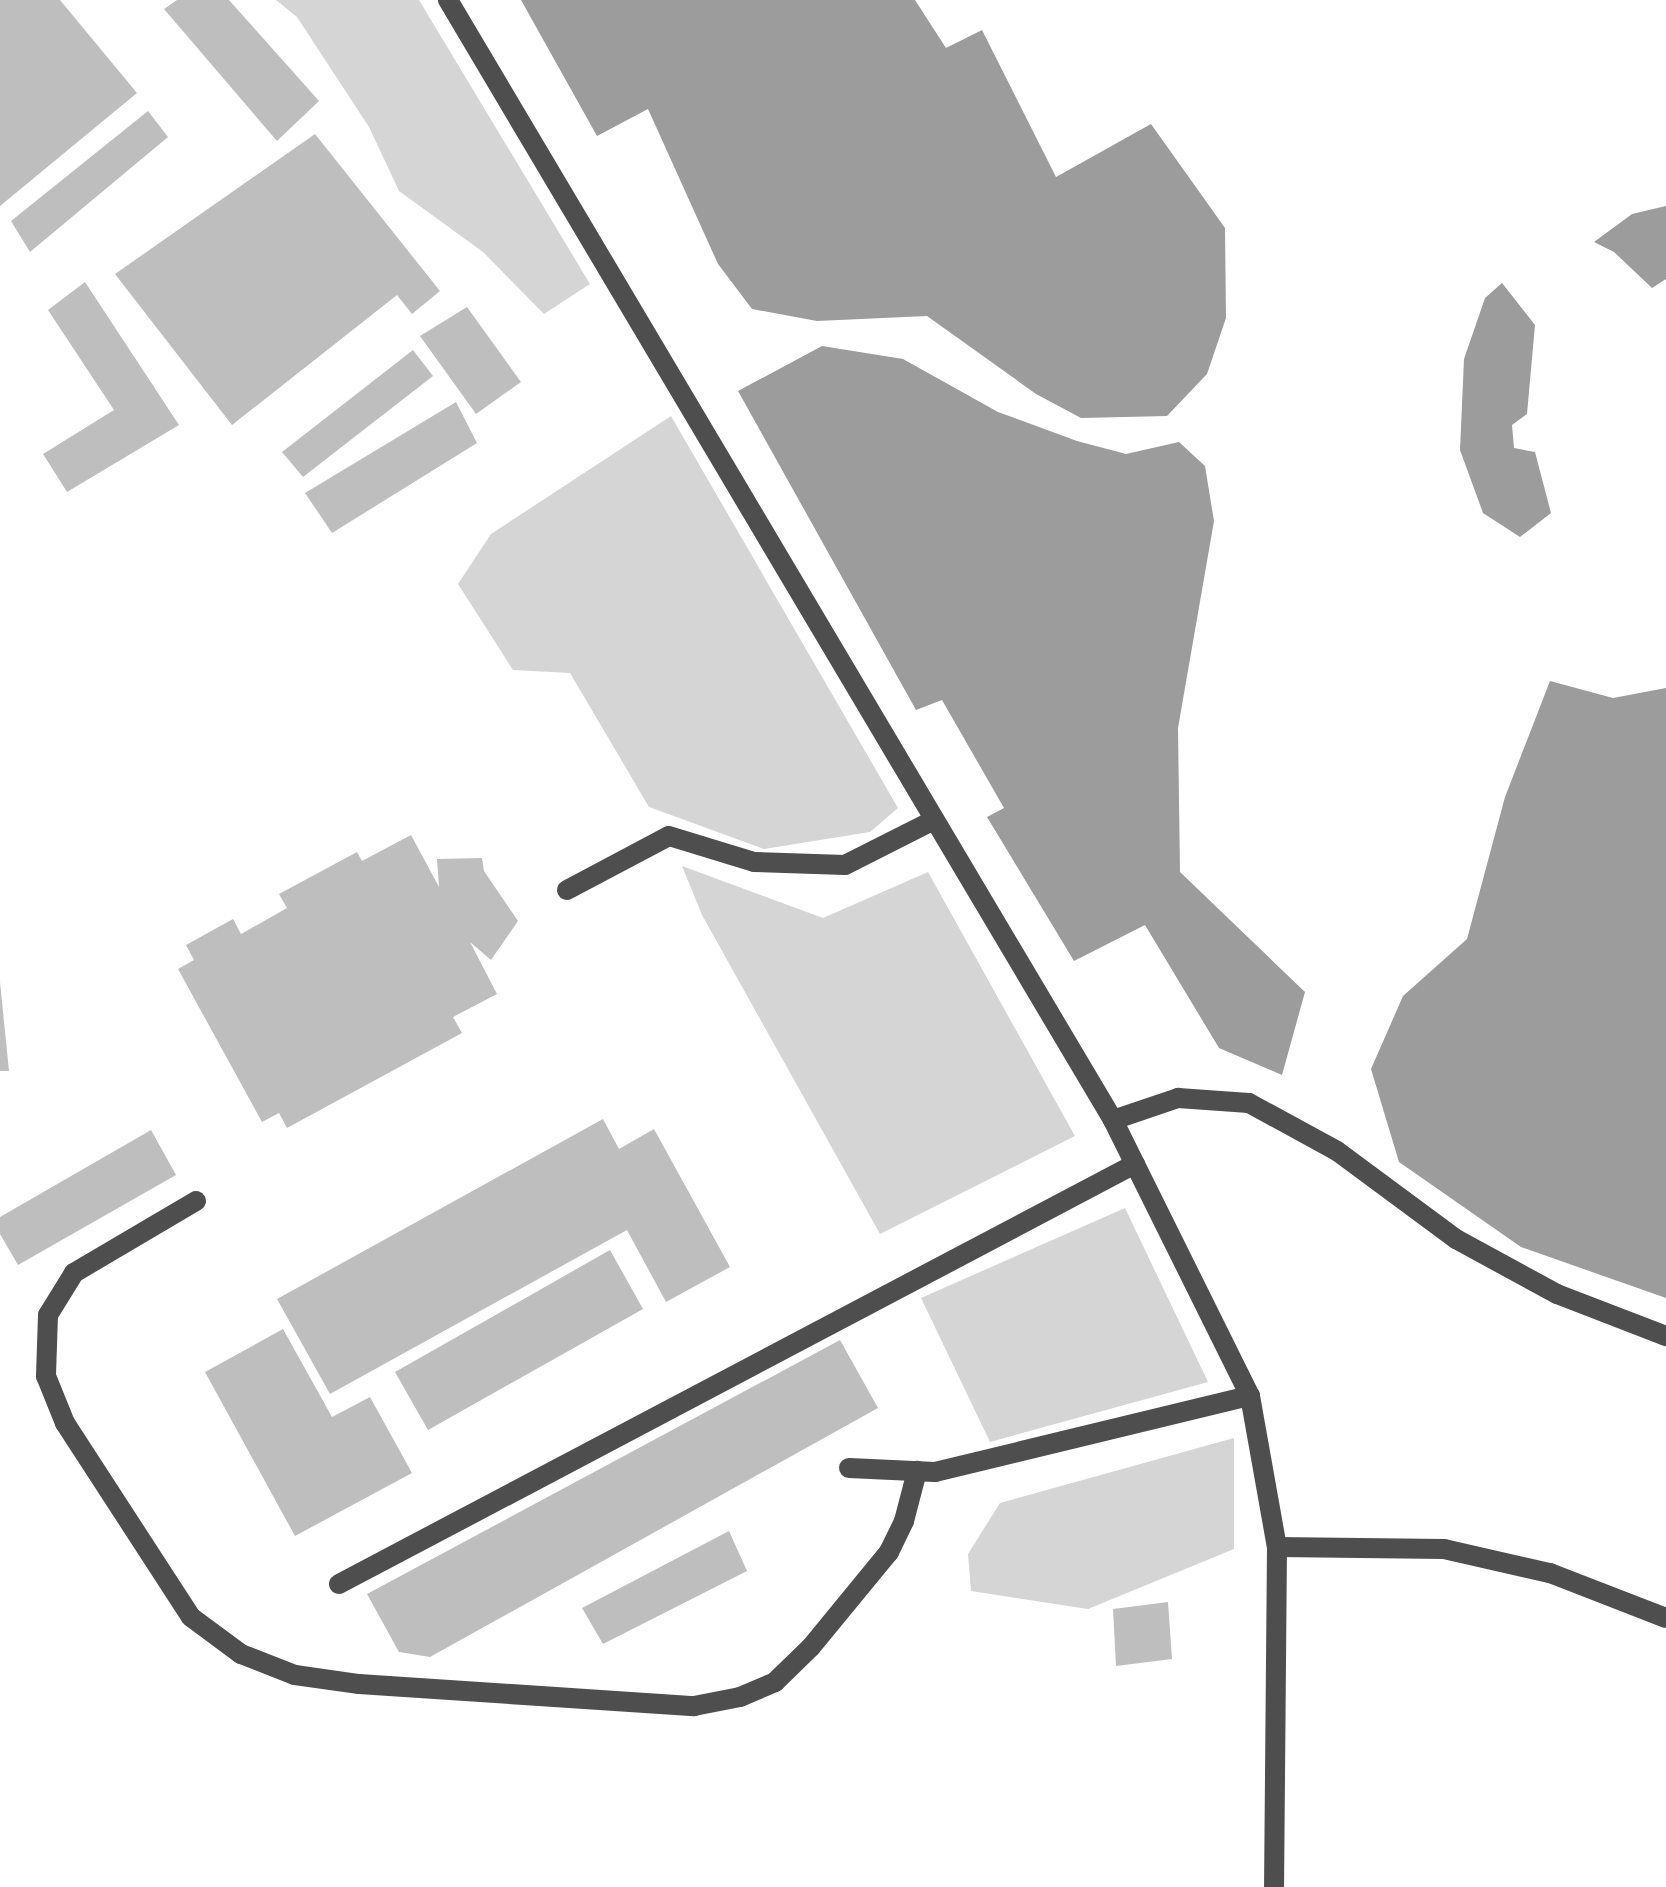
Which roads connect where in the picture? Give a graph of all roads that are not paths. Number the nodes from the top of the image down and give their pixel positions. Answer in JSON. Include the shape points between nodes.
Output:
{"nodes":[{"id":1,"x":448,"y":0,"type":"edge"},
{"id":2,"x":934,"y":820,"type":"junction"},
{"id":3,"x":567,"y":890,"type":"dead end"},
{"id":4,"x":1113,"y":1120,"type":"junction"},
{"id":5,"x":1135,"y":1164,"type":"junction"},
{"id":6,"x":196,"y":1201,"type":"dead end"},
{"id":7,"x":1666,"y":1336,"type":"edge"},
{"id":8,"x":1250,"y":1396,"type":"junction"},
{"id":9,"x":849,"y":1468,"type":"dead end"},
{"id":10,"x":917,"y":1471,"type":"junction"},
{"id":11,"x":1277,"y":1547,"type":"junction"},
{"id":12,"x":339,"y":1584,"type":"dead end"},
{"id":13,"x":1666,"y":1618,"type":"edge"},
{"id":14,"x":1274,"y":1887,"type":"edge"}],
"edges":[{"from":1,"to":2,"type":"street"},
{"from":2,"to":3,"type":"street","via":[[845,865],[754,862],[669,836]]},
{"from":2,"to":4,"type":"street"},
{"from":4,"to":5,"type":"street"},
{"from":4,"to":7,"type":"street","via":[[1178,1098],[1249,1103],[1337,1151],[1456,1239],[1557,1294]]},
{"from":5,"to":8,"type":"street"},
{"from":5,"to":12,"type":"street"},
{"from":6,"to":10,"type":"street","via":[[74,1273],[48,1315],[46,1376],[65,1423],[191,1617],[241,1654],[295,1675],[359,1684],[694,1706],[740,1697],[775,1682],[811,1647],[889,1552],[904,1521]]},
{"from":8,"to":10,"type":"street","via":[[935,1472]]},
{"from":8,"to":11,"type":"street"},
{"from":9,"to":10,"type":"street"},
{"from":11,"to":13,"type":"street","via":[[1444,1549],[1550,1573]]},
{"from":11,"to":14,"type":"street"}]}
